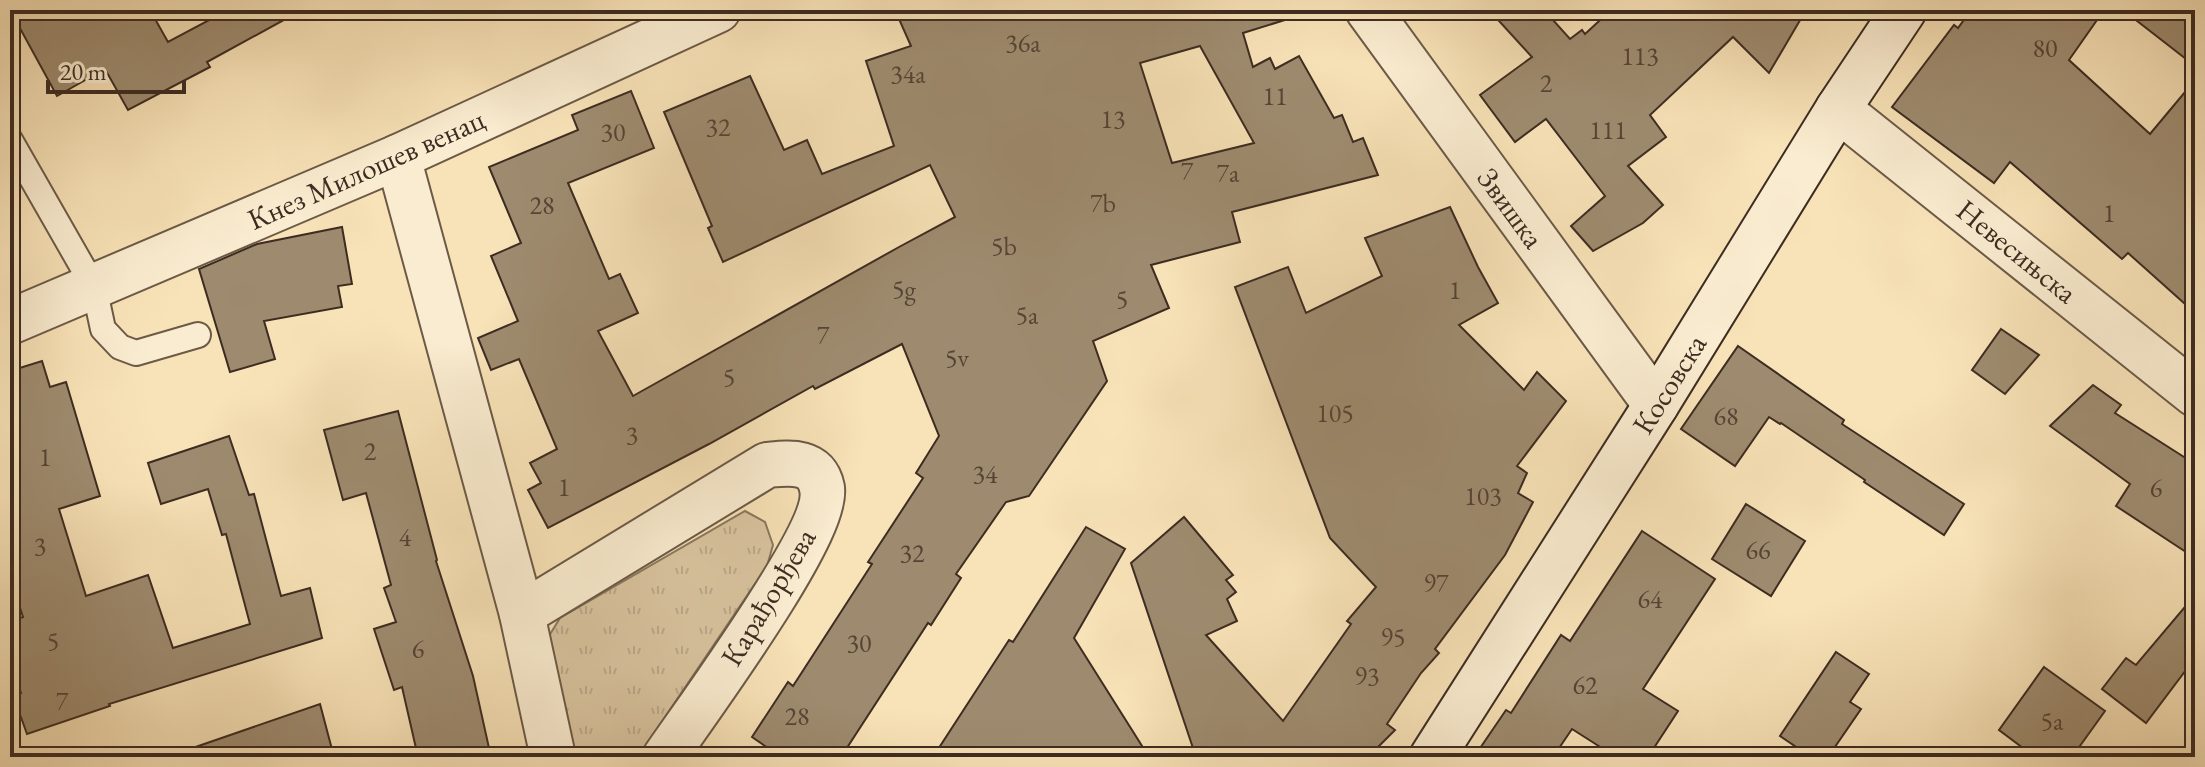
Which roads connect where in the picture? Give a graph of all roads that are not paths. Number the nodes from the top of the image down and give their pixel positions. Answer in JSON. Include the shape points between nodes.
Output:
{"nodes":[{"id":1,"x":718,"y":10,"type":"edge"},
{"id":2,"x":1368,"y":10,"type":"edge"},
{"id":3,"x":1904,"y":10,"type":"edge"},
{"id":4,"x":1838,"y":109,"type":"junction"},
{"id":5,"x":10,"y":140,"type":"edge"},
{"id":6,"x":398,"y":157,"type":"junction"},
{"id":7,"x":94,"y":287,"type":"junction"},
{"id":8,"x":10,"y":322,"type":"edge"},
{"id":9,"x":198,"y":335,"type":"dead end"},
{"id":10,"x":2195,"y":394,"type":"edge"},
{"id":11,"x":1656,"y":405,"type":"junction"},
{"id":12,"x":522,"y":614,"type":"junction"},
{"id":13,"x":553,"y":757,"type":"edge"},
{"id":14,"x":665,"y":757,"type":"edge"},
{"id":15,"x":1432,"y":757,"type":"edge"}],
"edges":[{"from":1,"to":6,"type":"street","name":"Кнез Милошев венац"},
{"from":2,"to":11,"type":"street","name":"Звишка"},
{"from":3,"to":4,"type":"street","name":"Косовска"},
{"from":4,"to":10,"type":"street","name":"Невесињска"},
{"from":4,"to":11,"type":"street","name":"Косовска"},
{"from":5,"to":7,"type":"lane"},
{"from":6,"to":7,"type":"street","name":"Кнез Милошев венац"},
{"from":6,"to":12,"type":"street"},
{"from":7,"to":8,"type":"street","name":"Кнез Милошев венац"},
{"from":7,"to":9,"type":"lane","via":[[103,329],[120,347],[136,353]]},
{"from":11,"to":15,"type":"street","name":"Косовска"},
{"from":12,"to":13,"type":"street"},
{"from":12,"to":14,"type":"street","name":"Карађорђева","via":[[767,465],[794,462],[813,470],[822,488],[820,510],[791,571]]}]}
